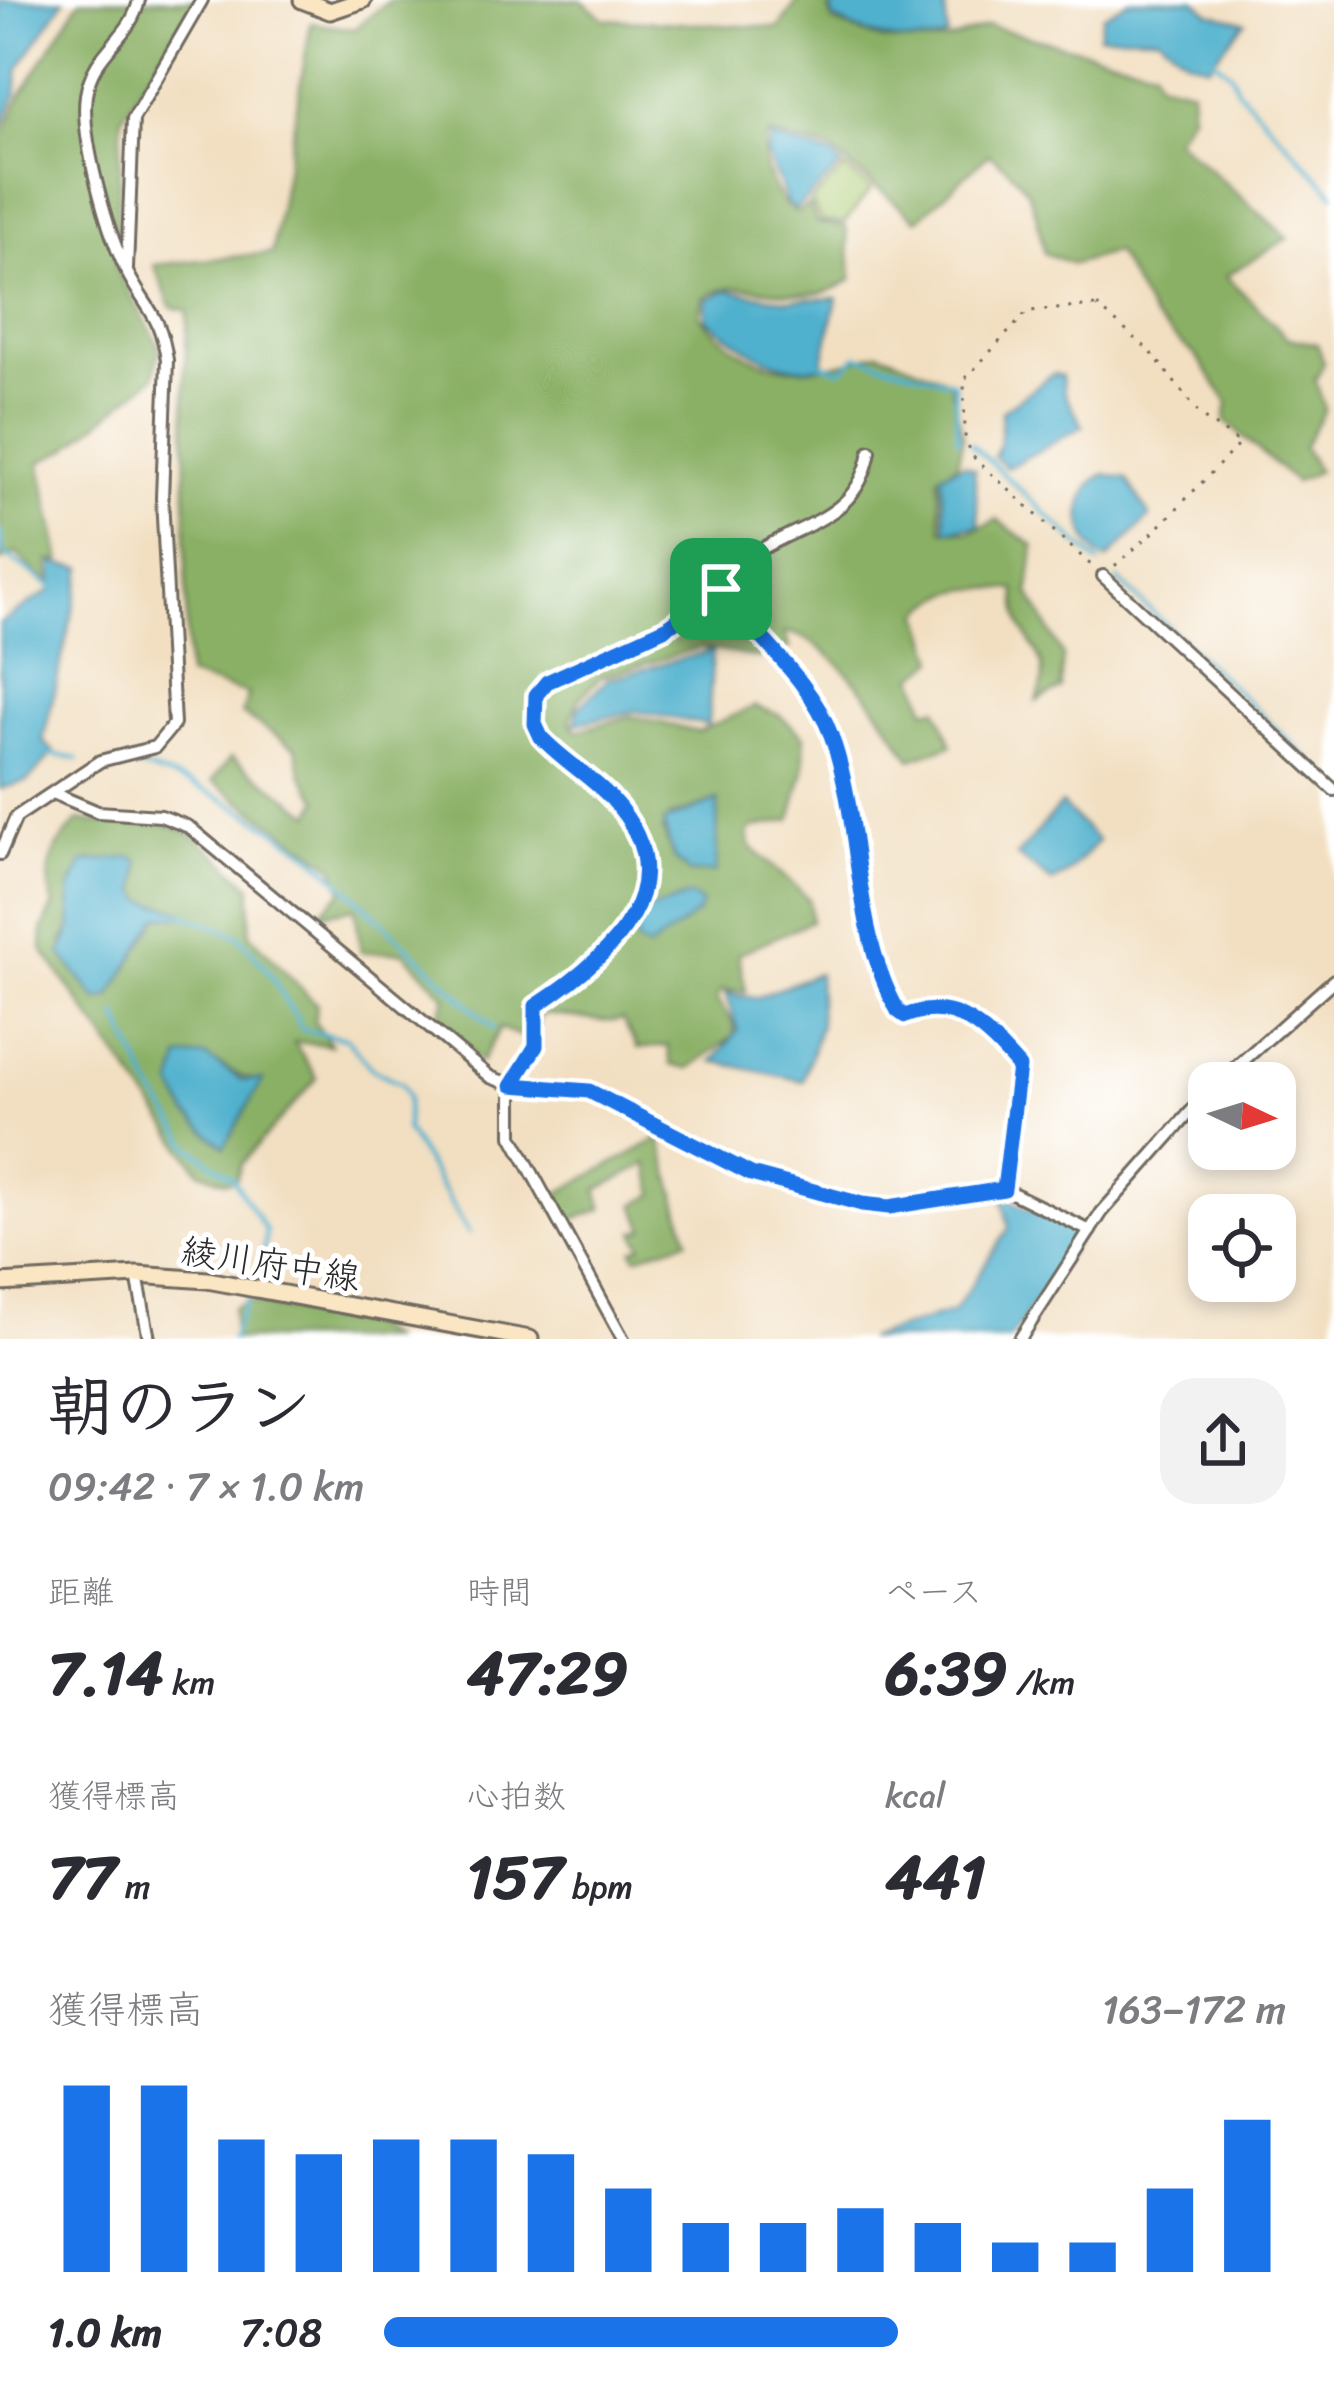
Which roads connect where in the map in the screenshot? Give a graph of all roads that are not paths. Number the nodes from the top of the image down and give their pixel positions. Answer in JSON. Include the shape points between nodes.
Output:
{"nodes":[{"id":1,"x":139,"y":0,"type":"edge"},
{"id":2,"x":202,"y":0,"type":"edge"},
{"id":3,"x":302,"y":0,"type":"edge"},
{"id":4,"x":363,"y":0,"type":"edge"},
{"id":5,"x":127,"y":272,"type":"junction"},
{"id":6,"x":870,"y":451,"type":"dead end"},
{"id":7,"x":1103,"y":576,"type":"road end"},
{"id":8,"x":721,"y":589,"type":"road end"},
{"id":9,"x":1334,"y":790,"type":"edge"},
{"id":10,"x":55,"y":794,"type":"junction"},
{"id":11,"x":0,"y":815,"type":"edge"},
{"id":12,"x":16,"y":817,"type":"junction"},
{"id":13,"x":0,"y":854,"type":"edge"},
{"id":14,"x":1334,"y":980,"type":"edge"},
{"id":15,"x":1242,"y":1062,"type":"edge"},
{"id":16,"x":1019,"y":1067,"type":"road end"},
{"id":17,"x":512,"y":1085,"type":"junction"},
{"id":18,"x":1188,"y":1112,"type":"edge"},
{"id":19,"x":1004,"y":1189,"type":"junction"},
{"id":20,"x":1090,"y":1231,"type":"junction"},
{"id":21,"x":137,"y":1275,"type":"junction"},
{"id":22,"x":0,"y":1283,"type":"edge"},
{"id":23,"x":149,"y":1339,"type":"edge"},
{"id":24,"x":530,"y":1339,"type":"edge"},
{"id":25,"x":623,"y":1339,"type":"edge"},
{"id":26,"x":1019,"y":1339,"type":"edge"}],
"edges":[{"from":1,"to":5,"type":"street","via":[[128,27],[95,62],[86,95],[94,160]]},
{"from":2,"to":5,"type":"street","via":[[133,118]]},
{"from":3,"to":4,"type":"main road","via":[[340,11]]},
{"from":5,"to":10,"type":"street","via":[[162,325],[167,360],[162,519],[174,724],[154,747],[100,761]]},
{"from":6,"to":8,"type":"street","via":[[862,482],[827,520],[760,550]]},
{"from":7,"to":9,"type":"street"},
{"from":10,"to":12,"type":"street"},
{"from":10,"to":17,"type":"street","via":[[98,812],[189,826],[458,1052]]},
{"from":11,"to":12,"type":"street"},
{"from":12,"to":13,"type":"street"},
{"from":14,"to":15,"type":"street"},
{"from":16,"to":19,"type":"street"},
{"from":17,"to":19,"type":"street","via":[[589,1091],[751,1174],[862,1204]]},
{"from":17,"to":25,"type":"street","via":[[512,1136]]},
{"from":18,"to":20,"type":"street"},
{"from":19,"to":20,"type":"street"},
{"from":20,"to":26,"type":"street"},
{"from":21,"to":22,"type":"main road","name":"綾川府中線"},
{"from":21,"to":23,"type":"street"},
{"from":21,"to":24,"type":"main road","name":"綾川府中線","via":[[250,1287]]}]}
